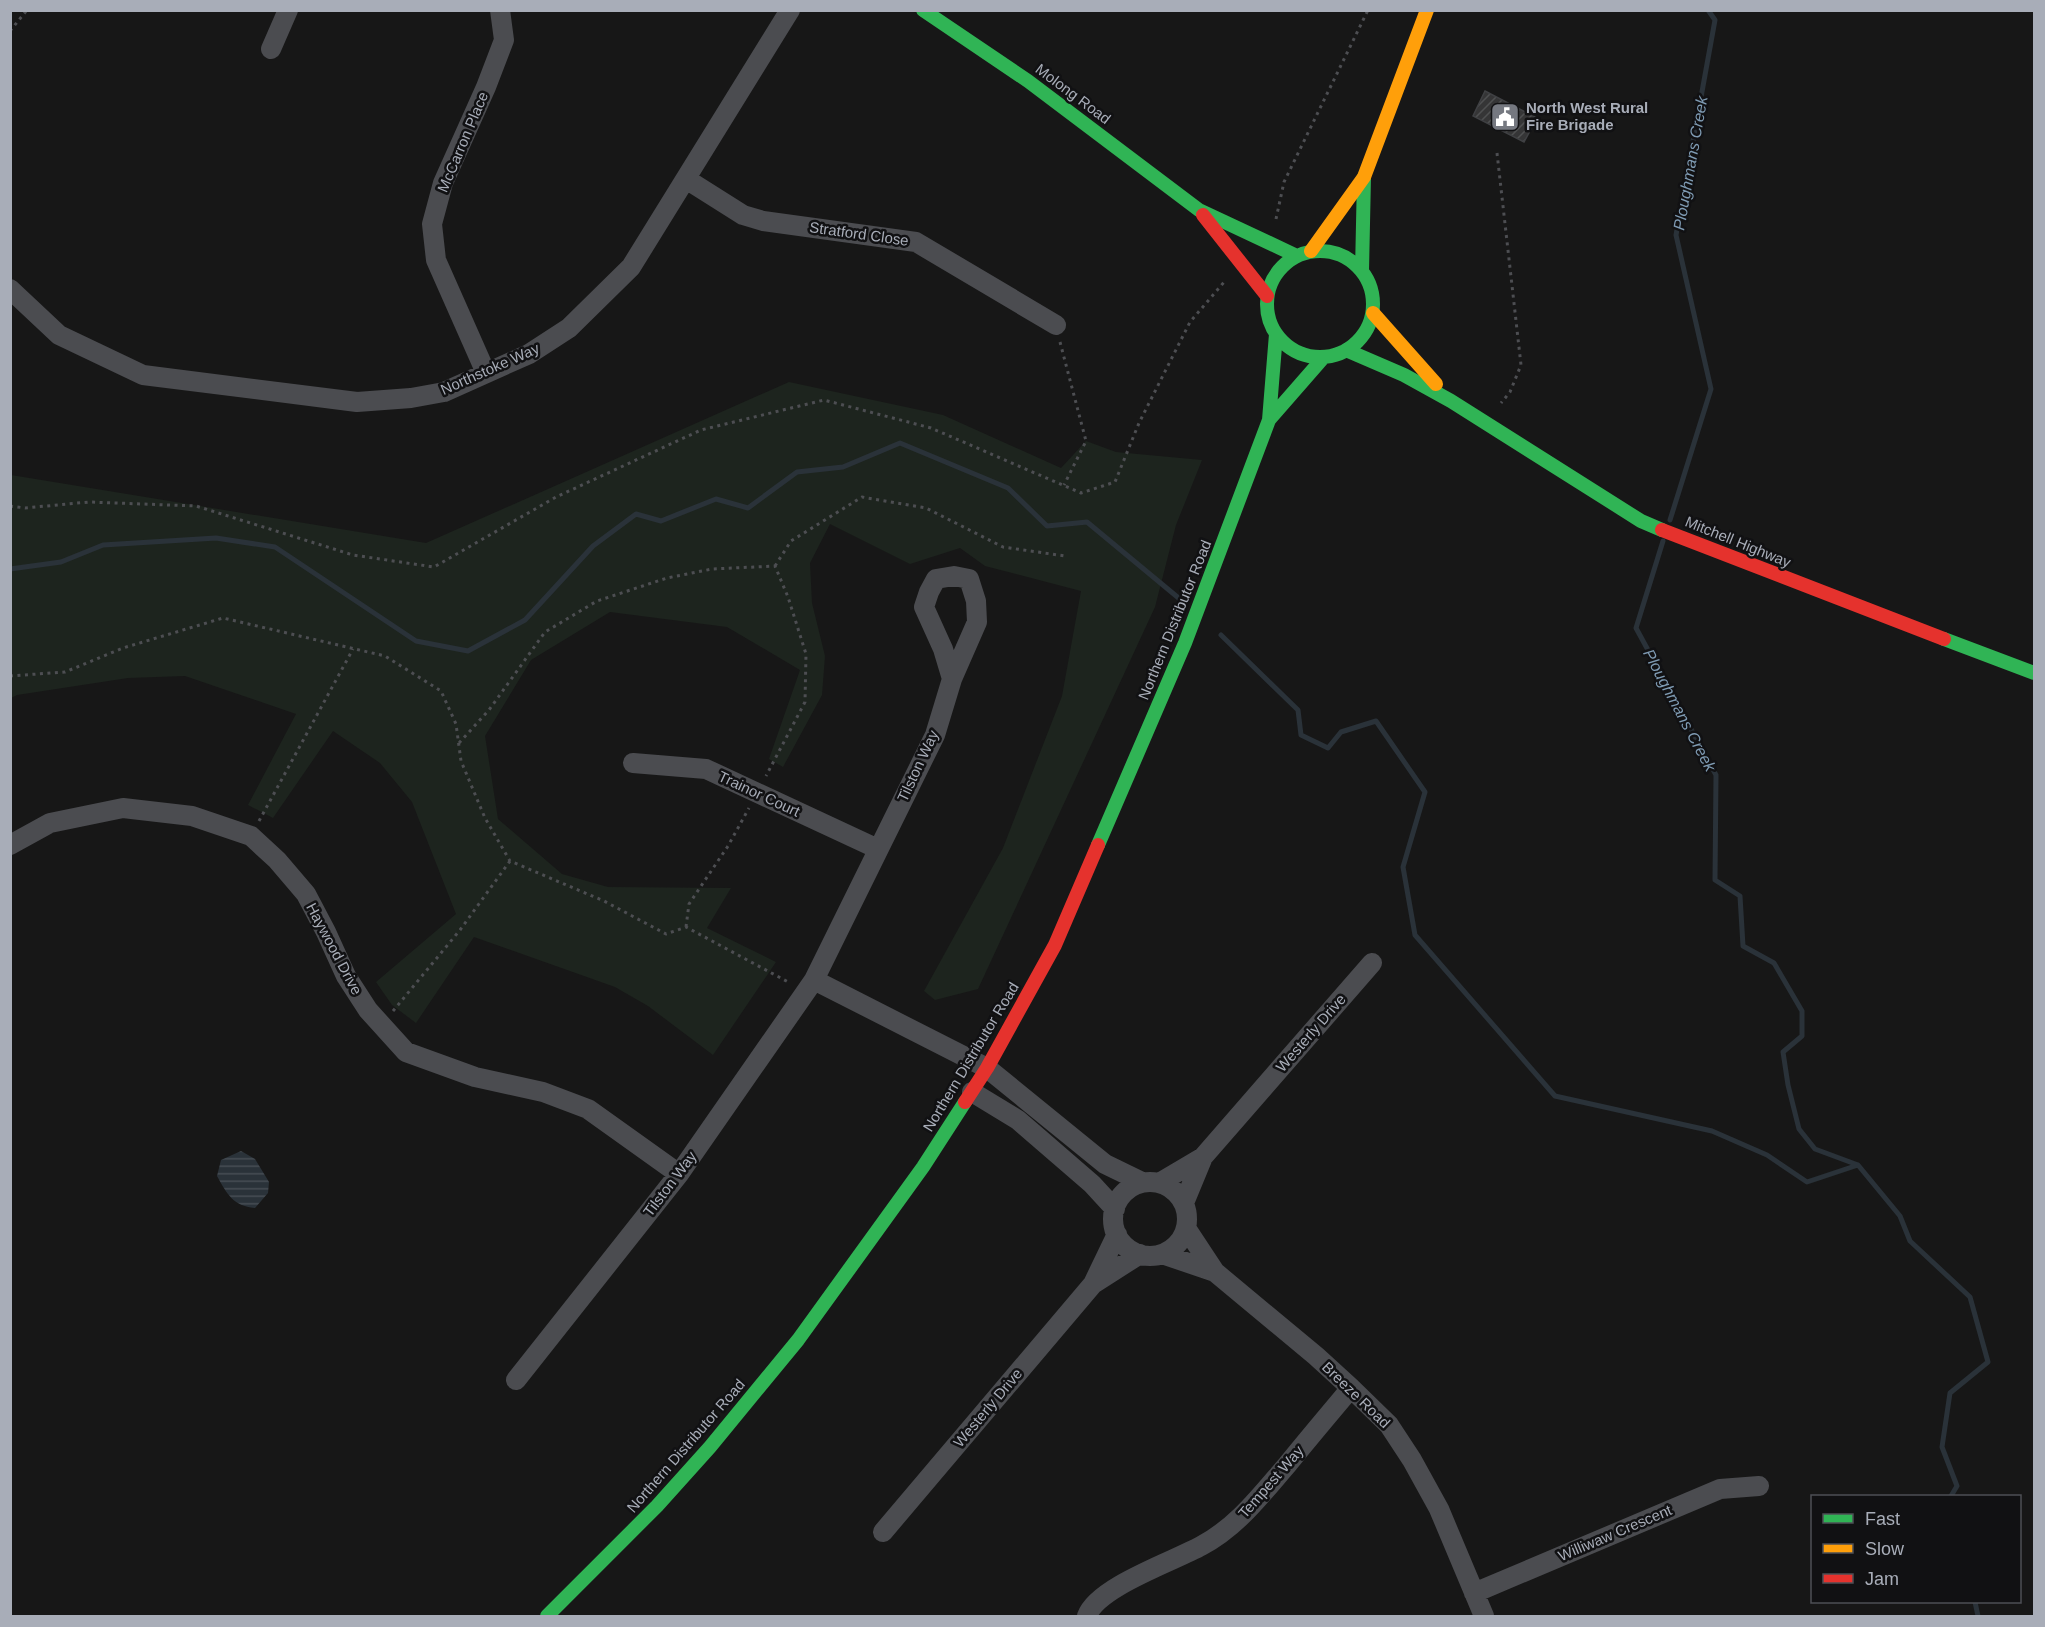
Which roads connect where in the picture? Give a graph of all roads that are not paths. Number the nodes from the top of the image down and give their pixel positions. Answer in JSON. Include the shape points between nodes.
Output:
{"nodes":[{"id":1,"x":288,"y":10,"type":"edge"},
{"id":2,"x":500,"y":10,"type":"edge"},
{"id":3,"x":790,"y":10,"type":"edge"},
{"id":4,"x":923,"y":10,"type":"edge"},
{"id":5,"x":1427,"y":10,"type":"edge"},
{"id":6,"x":272,"y":49,"type":"dead end"},
{"id":7,"x":1364,"y":177,"type":"junction"},
{"id":8,"x":686,"y":179,"type":"junction"},
{"id":9,"x":1199,"y":210,"type":"junction"},
{"id":10,"x":1311,"y":251,"type":"junction"},
{"id":11,"x":1297,"y":256,"type":"junction"},
{"id":12,"x":1362,"y":271,"type":"junction"},
{"id":13,"x":10,"y":289,"type":"edge"},
{"id":14,"x":1267,"y":296,"type":"junction"},
{"id":15,"x":1372,"y":313,"type":"junction"},
{"id":16,"x":1056,"y":325,"type":"road end"},
{"id":17,"x":1276,"y":334,"type":"junction"},
{"id":18,"x":1346,"y":350,"type":"junction"},
{"id":19,"x":1324,"y":357,"type":"junction"},
{"id":20,"x":486,"y":373,"type":"junction"},
{"id":21,"x":1451,"y":401,"type":"junction"},
{"id":22,"x":1269,"y":420,"type":"junction"},
{"id":23,"x":2034,"y":673,"type":"edge"},
{"id":24,"x":952,"y":679,"type":"junction"},
{"id":25,"x":633,"y":763,"type":"dead end"},
{"id":26,"x":10,"y":845,"type":"edge"},
{"id":27,"x":878,"y":849,"type":"junction"},
{"id":28,"x":1372,"y":963,"type":"dead end"},
{"id":29,"x":810,"y":986,"type":"junction"},
{"id":30,"x":987,"y":1068,"type":"junction"},
{"id":31,"x":972,"y":1092,"type":"junction"},
{"id":32,"x":1203,"y":1157,"type":"junction"},
{"id":33,"x":679,"y":1174,"type":"junction"},
{"id":34,"x":1150,"y":1182,"type":"junction"},
{"id":35,"x":1184,"y":1203,"type":"junction"},
{"id":36,"x":1115,"y":1209,"type":"junction"},
{"id":37,"x":1186,"y":1228,"type":"junction"},
{"id":38,"x":1117,"y":1234,"type":"junction"},
{"id":39,"x":1140,"y":1254,"type":"junction"},
{"id":40,"x":1162,"y":1254,"type":"junction"},
{"id":41,"x":1215,"y":1272,"type":"junction"},
{"id":42,"x":1093,"y":1284,"type":"junction"},
{"id":43,"x":516,"y":1380,"type":"dead end"},
{"id":44,"x":1351,"y":1388,"type":"junction"},
{"id":45,"x":1759,"y":1486,"type":"dead end"},
{"id":46,"x":883,"y":1532,"type":"dead end"},
{"id":47,"x":1474,"y":1593,"type":"junction"},
{"id":48,"x":547,"y":1617,"type":"edge"},
{"id":49,"x":1087,"y":1617,"type":"edge"},
{"id":50,"x":1484,"y":1617,"type":"edge"}],
"edges":[{"from":1,"to":6,"type":"street"},
{"from":2,"to":20,"type":"street","name":"McCarron Place","via":[[504,40],[443,183],[432,224],[436,260]]},
{"from":3,"to":8,"type":"street","name":"Northstoke Way"},
{"from":4,"to":9,"type":"main road","name":"Molong Road","via":[[1028,81]]},
{"from":5,"to":7,"type":"main road"},
{"from":7,"to":10,"type":"main road"},
{"from":7,"to":12,"type":"main road"},
{"from":8,"to":16,"type":"street","name":"Stratford Close","via":[[742,215],[763,221],[916,242]]},
{"from":8,"to":20,"type":"street","name":"Northstoke Way","via":[[631,267],[612,287],[569,328],[529,354]]},
{"from":9,"to":11,"type":"main road","name":"Molong Road"},
{"from":9,"to":14,"type":"main road","name":"Molong Road"},
{"from":10,"to":11,"type":"main road"},
{"from":10,"to":12,"type":"main road","via":[[1345,256]]},
{"from":11,"to":14,"type":"main road","via":[[1276,274]]},
{"from":12,"to":15,"type":"main road","via":[[1371,289]]},
{"from":13,"to":20,"type":"street","name":"Northstoke Way","via":[[59,335],[143,375],[357,402],[444,392]]},
{"from":14,"to":17,"type":"main road"},
{"from":15,"to":18,"type":"main road","via":[[1363,336]]},
{"from":15,"to":21,"type":"main road","name":"Mitchell Highway"},
{"from":17,"to":19,"type":"main road","via":[[1296,351]]},
{"from":17,"to":22,"type":"main road","name":"Northern Distributor Road"},
{"from":18,"to":19,"type":"main road"},
{"from":18,"to":21,"type":"main road","name":"Mitchell Highway"},
{"from":19,"to":22,"type":"main road","name":"Northern Distributor Road"},
{"from":21,"to":23,"type":"main road","name":"Mitchell Highway","via":[[1641,521]]},
{"from":22,"to":30,"type":"main road","name":"Northern Distributor Road","via":[[1185,643],[1074,904]]},
{"from":24,"to":24,"type":"street","name":"Tilston Way","via":[[924,607],[936,579],[954,576],[969,579],[977,622]]},
{"from":24,"to":27,"type":"street","name":"Tilston Way","via":[[935,735]]},
{"from":25,"to":27,"type":"street","name":"Trainor Court","via":[[706,769]]},
{"from":26,"to":33,"type":"street","name":"Haywood Drive","via":[[50,823],[123,808],[192,816],[251,836],[306,894],[346,976],[368,1010],[406,1052],[475,1077],[543,1092],[588,1109]]},
{"from":27,"to":29,"type":"street","name":"Tilston Way"},
{"from":28,"to":32,"type":"street","name":"Westerly Drive"},
{"from":29,"to":30,"type":"street"},
{"from":29,"to":33,"type":"street","name":"Tilston Way"},
{"from":30,"to":31,"type":"main road","name":"Northern Distributor Road"},
{"from":30,"to":34,"type":"street","via":[[1105,1164]]},
{"from":31,"to":36,"type":"street","via":[[1018,1119]]},
{"from":31,"to":48,"type":"main road","name":"Northern Distributor Road","via":[[798,1340],[657,1506]]},
{"from":32,"to":34,"type":"street","name":"Westerly Drive"},
{"from":32,"to":35,"type":"street","name":"Westerly Drive"},
{"from":33,"to":43,"type":"street","name":"Tilston Way"},
{"from":34,"to":35,"type":"street","via":[[1169,1187]]},
{"from":34,"to":36,"type":"street","via":[[1130,1187]]},
{"from":35,"to":37,"type":"street"},
{"from":36,"to":38,"type":"street"},
{"from":37,"to":40,"type":"street","via":[[1178,1244]]},
{"from":37,"to":41,"type":"street","name":"Breeze Road"},
{"from":38,"to":39,"type":"street","via":[[1126,1247]]},
{"from":38,"to":42,"type":"street","name":"Westerly Drive"},
{"from":39,"to":40,"type":"street"},
{"from":39,"to":42,"type":"street","name":"Westerly Drive"},
{"from":40,"to":41,"type":"street","name":"Breeze Road"},
{"from":41,"to":44,"type":"street","name":"Breeze Road"},
{"from":42,"to":46,"type":"street","name":"Westerly Drive"},
{"from":44,"to":47,"type":"street","name":"Breeze Road","via":[[1389,1425],[1412,1461],[1439,1509]]},
{"from":44,"to":49,"type":"street","name":"Tempest Way","via":[[1249,1509],[1227,1529],[1203,1545],[1112,1589],[1089,1609]]},
{"from":45,"to":47,"type":"street","name":"Williwaw Crescent","via":[[1720,1489]]},
{"from":47,"to":50,"type":"street","name":"Breeze Road"}]}
